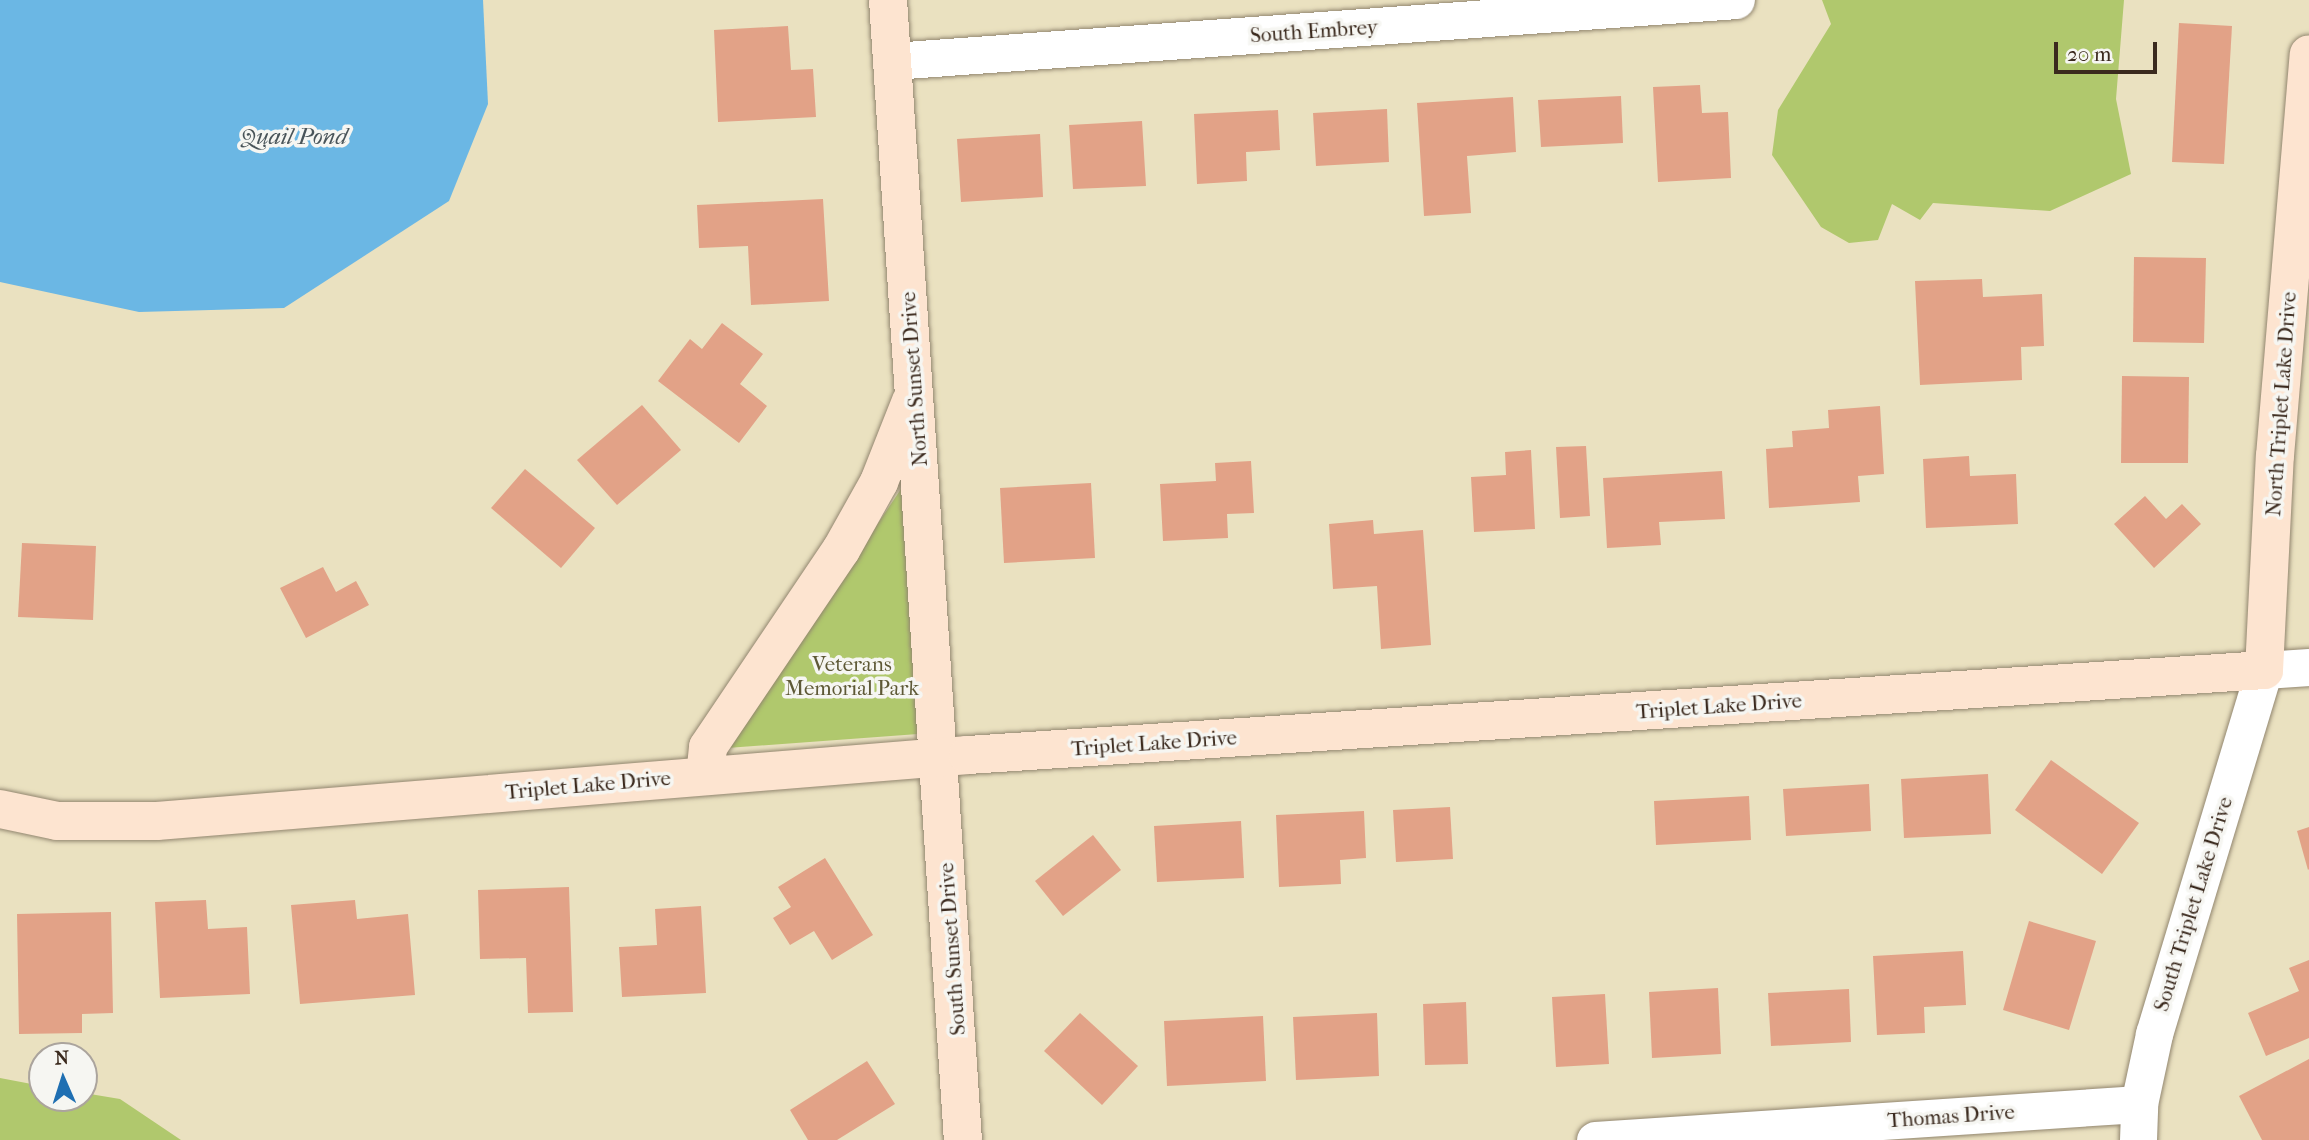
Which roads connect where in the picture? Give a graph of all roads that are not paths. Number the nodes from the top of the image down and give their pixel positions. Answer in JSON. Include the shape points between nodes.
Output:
{"nodes":[{"id":1,"x":888,"y":0,"type":"edge"},
{"id":2,"x":1737,"y":0,"type":"edge"},
{"id":3,"x":2309,"y":54,"type":"edge"},
{"id":4,"x":892,"y":61,"type":"junction"},
{"id":5,"x":915,"y":393,"type":"junction"},
{"id":6,"x":2309,"y":667,"type":"edge"},
{"id":7,"x":2263,"y":670,"type":"junction"},
{"id":8,"x":940,"y":757,"type":"junction"},
{"id":9,"x":705,"y":776,"type":"junction"},
{"id":10,"x":0,"y":809,"type":"edge"},
{"id":11,"x":2139,"y":1104,"type":"junction"},
{"id":12,"x":963,"y":1140,"type":"edge"},
{"id":13,"x":1595,"y":1140,"type":"edge"},
{"id":14,"x":2138,"y":1140,"type":"edge"}],
"edges":[{"from":1,"to":4,"type":"street","name":"North Sunset Drive"},
{"from":2,"to":4,"type":"street","name":"South Embrey"},
{"from":3,"to":7,"type":"street","name":"North Triplet Lake Drive","via":[[2274,456]]},
{"from":4,"to":5,"type":"street","name":"North Sunset Drive"},
{"from":5,"to":8,"type":"street","name":"North Sunset Drive"},
{"from":5,"to":9,"type":"street","via":[[879,482],[841,550],[708,747]]},
{"from":6,"to":7,"type":"street","name":"Triplet Lake Drive"},
{"from":7,"to":8,"type":"street","name":"Triplet Lake Drive"},
{"from":7,"to":11,"type":"street","name":"South Triplet Lake Drive","via":[[2154,1034]]},
{"from":8,"to":9,"type":"street","name":"Triplet Lake Drive"},
{"from":8,"to":12,"type":"street","name":"South Sunset Drive"},
{"from":9,"to":10,"type":"street","name":"Triplet Lake Drive","via":[[157,821],[57,821]]},
{"from":11,"to":13,"type":"street","name":"Thomas Drive"},
{"from":11,"to":14,"type":"street","name":"South Triplet Lake Drive"}]}
